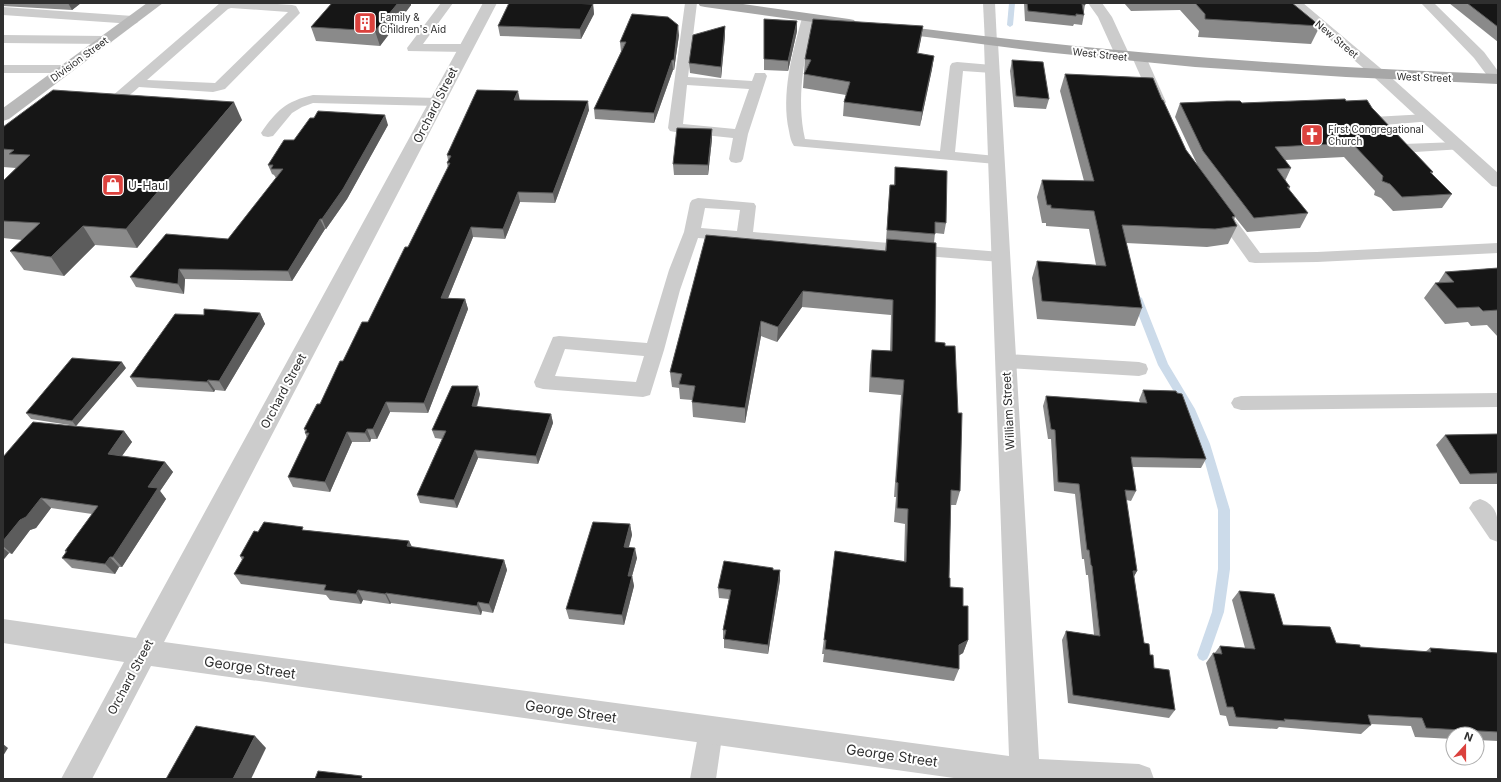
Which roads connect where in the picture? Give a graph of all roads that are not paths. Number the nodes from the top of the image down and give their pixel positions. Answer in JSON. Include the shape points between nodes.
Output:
{"nodes":[{"id":1,"x":156,"y":3,"type":"edge"},
{"id":2,"x":447,"y":3,"type":"edge"},
{"id":3,"x":490,"y":3,"type":"edge"},
{"id":4,"x":691,"y":3,"type":"edge"},
{"id":5,"x":706,"y":3,"type":"edge"},
{"id":6,"x":989,"y":3,"type":"edge"},
{"id":7,"x":1095,"y":3,"type":"edge"},
{"id":8,"x":1294,"y":3,"type":"edge"},
{"id":9,"x":1427,"y":3,"type":"edge"},
{"id":10,"x":3,"y":11,"type":"edge"},
{"id":11,"x":808,"y":18,"type":"junction"},
{"id":12,"x":133,"y":20,"type":"junction"},
{"id":13,"x":861,"y":25,"type":"edge"},
{"id":14,"x":876,"y":27,"type":"edge"},
{"id":15,"x":3,"y":39,"type":"edge"},
{"id":16,"x":106,"y":40,"type":"junction"},
{"id":17,"x":991,"y":43,"type":"junction"},
{"id":18,"x":464,"y":48,"type":"junction"},
{"id":19,"x":1122,"y":56,"type":"junction"},
{"id":20,"x":1139,"y":57,"type":"junction"},
{"id":21,"x":3,"y":69,"type":"edge"},
{"id":22,"x":66,"y":69,"type":"junction"},
{"id":23,"x":992,"y":69,"type":"junction"},
{"id":24,"x":1380,"y":75,"type":"junction"},
{"id":25,"x":1497,"y":79,"type":"edge"},
{"id":26,"x":681,"y":81,"type":"junction"},
{"id":27,"x":136,"y":83,"type":"junction"},
{"id":28,"x":31,"y":95,"type":"junction"},
{"id":29,"x":53,"y":97,"type":"edge"},
{"id":30,"x":90,"y":100,"type":"edge"},
{"id":31,"x":438,"y":102,"type":"junction"},
{"id":32,"x":1165,"y":113,"type":"edge"},
{"id":33,"x":3,"y":116,"type":"edge"},
{"id":34,"x":1427,"y":118,"type":"junction"},
{"id":35,"x":268,"y":133,"type":"dead end"},
{"id":36,"x":741,"y":134,"type":"junction"},
{"id":37,"x":1458,"y":146,"type":"junction"},
{"id":38,"x":947,"y":156,"type":"junction"},
{"id":39,"x":736,"y":159,"type":"dead end"},
{"id":40,"x":996,"y":160,"type":"junction"},
{"id":41,"x":1498,"y":182,"type":"edge"},
{"id":42,"x":1212,"y":200,"type":"edge"},
{"id":43,"x":692,"y":232,"type":"junction"},
{"id":44,"x":745,"y":236,"type":"junction"},
{"id":45,"x":1498,"y":248,"type":"edge"},
{"id":46,"x":1001,"y":257,"type":"junction"},
{"id":47,"x":655,"y":350,"type":"junction"},
{"id":48,"x":1006,"y":361,"type":"junction"},
{"id":49,"x":1139,"y":369,"type":"dead end"},
{"id":50,"x":1498,"y":400,"type":"edge"},
{"id":51,"x":1241,"y":403,"type":"dead end"},
{"id":52,"x":1480,"y":508,"type":"dead end"},
{"id":53,"x":1498,"y":533,"type":"edge"},
{"id":54,"x":3,"y":631,"type":"edge"},
{"id":55,"x":143,"y":652,"type":"junction"},
{"id":56,"x":711,"y":730,"type":"junction"},
{"id":57,"x":1025,"y":776,"type":"edge"},
{"id":58,"x":76,"y":779,"type":"edge"},
{"id":59,"x":702,"y":779,"type":"edge"},
{"id":60,"x":1139,"y":779,"type":"edge"}],
"edges":[{"from":1,"to":12,"type":"main road","name":"Division Street"},
{"from":2,"to":18,"type":"lane","via":[[413,48]]},
{"from":3,"to":18,"type":"street","name":"Orchard Street"},
{"from":4,"to":26,"type":"lane"},
{"from":5,"to":11,"type":"main road"},
{"from":6,"to":17,"type":"lane"},
{"from":7,"to":19,"type":"street","via":[[1105,17]]},
{"from":8,"to":24,"type":"street","name":"New Street"},
{"from":9,"to":25,"type":"lane","via":[[1479,55]]},
{"from":10,"to":12,"type":"lane"},
{"from":11,"to":13,"type":"main road"},
{"from":11,"to":38,"type":"lane","via":[[794,78],[793,102],[799,143]]},
{"from":12,"to":16,"type":"main road","name":"Division Street"},
{"from":14,"to":17,"type":"main road","name":"West Street"},
{"from":15,"to":16,"type":"lane"},
{"from":16,"to":22,"type":"main road","name":"Division Street"},
{"from":17,"to":19,"type":"main road","name":"West Street"},
{"from":17,"to":23,"type":"street","name":"William Street"},
{"from":18,"to":31,"type":"street","name":"Orchard Street"},
{"from":19,"to":20,"type":"main road","name":"West Street"},
{"from":20,"to":24,"type":"main road","name":"West Street"},
{"from":20,"to":32,"type":"lane"},
{"from":21,"to":22,"type":"lane"},
{"from":22,"to":28,"type":"main road","name":"Division Street"},
{"from":23,"to":38,"type":"lane","via":[[958,66]]},
{"from":23,"to":40,"type":"street","name":"William Street"},
{"from":24,"to":25,"type":"main road","name":"West Street"},
{"from":24,"to":34,"type":"street","name":"New Street"},
{"from":26,"to":36,"type":"lane","via":[[675,128]]},
{"from":26,"to":36,"type":"lane","via":[[758,81]]},
{"from":27,"to":27,"type":"lane","via":[[214,88],[220,86],[294,13],[292,10],[276,8],[231,4],[224,6]]},
{"from":27,"to":30,"type":"lane","via":[[116,100]]},
{"from":28,"to":29,"type":"lane"},
{"from":28,"to":33,"type":"main road","name":"Division Street"},
{"from":31,"to":35,"type":"lane","via":[[313,99],[297,103],[285,111]]},
{"from":31,"to":55,"type":"street","name":"Orchard Street"},
{"from":34,"to":37,"type":"street","name":"New Street"},
{"from":34,"to":37,"type":"lane","via":[[1373,122],[1399,149]]},
{"from":36,"to":39,"type":"lane"},
{"from":37,"to":41,"type":"street","name":"New Street"},
{"from":38,"to":40,"type":"lane"},
{"from":40,"to":46,"type":"street","name":"William Street"},
{"from":42,"to":45,"type":"lane","via":[[1254,258]]},
{"from":43,"to":44,"type":"lane"},
{"from":43,"to":44,"type":"lane","via":[[698,203],[748,206]]},
{"from":43,"to":47,"type":"lane"},
{"from":44,"to":46,"type":"lane"},
{"from":46,"to":48,"type":"street","name":"William Street"},
{"from":47,"to":47,"type":"lane","via":[[559,342],[543,382],[643,390]]},
{"from":48,"to":49,"type":"lane"},
{"from":48,"to":57,"type":"street","name":"William Street"},
{"from":50,"to":51,"type":"lane"},
{"from":52,"to":53,"type":"lane"},
{"from":54,"to":55,"type":"street","name":"George Street"},
{"from":55,"to":56,"type":"street","name":"George Street"},
{"from":55,"to":58,"type":"street","name":"Orchard Street"},
{"from":56,"to":57,"type":"street","name":"George Street"},
{"from":56,"to":59,"type":"lane"},
{"from":57,"to":60,"type":"street","name":"George Street"}]}
